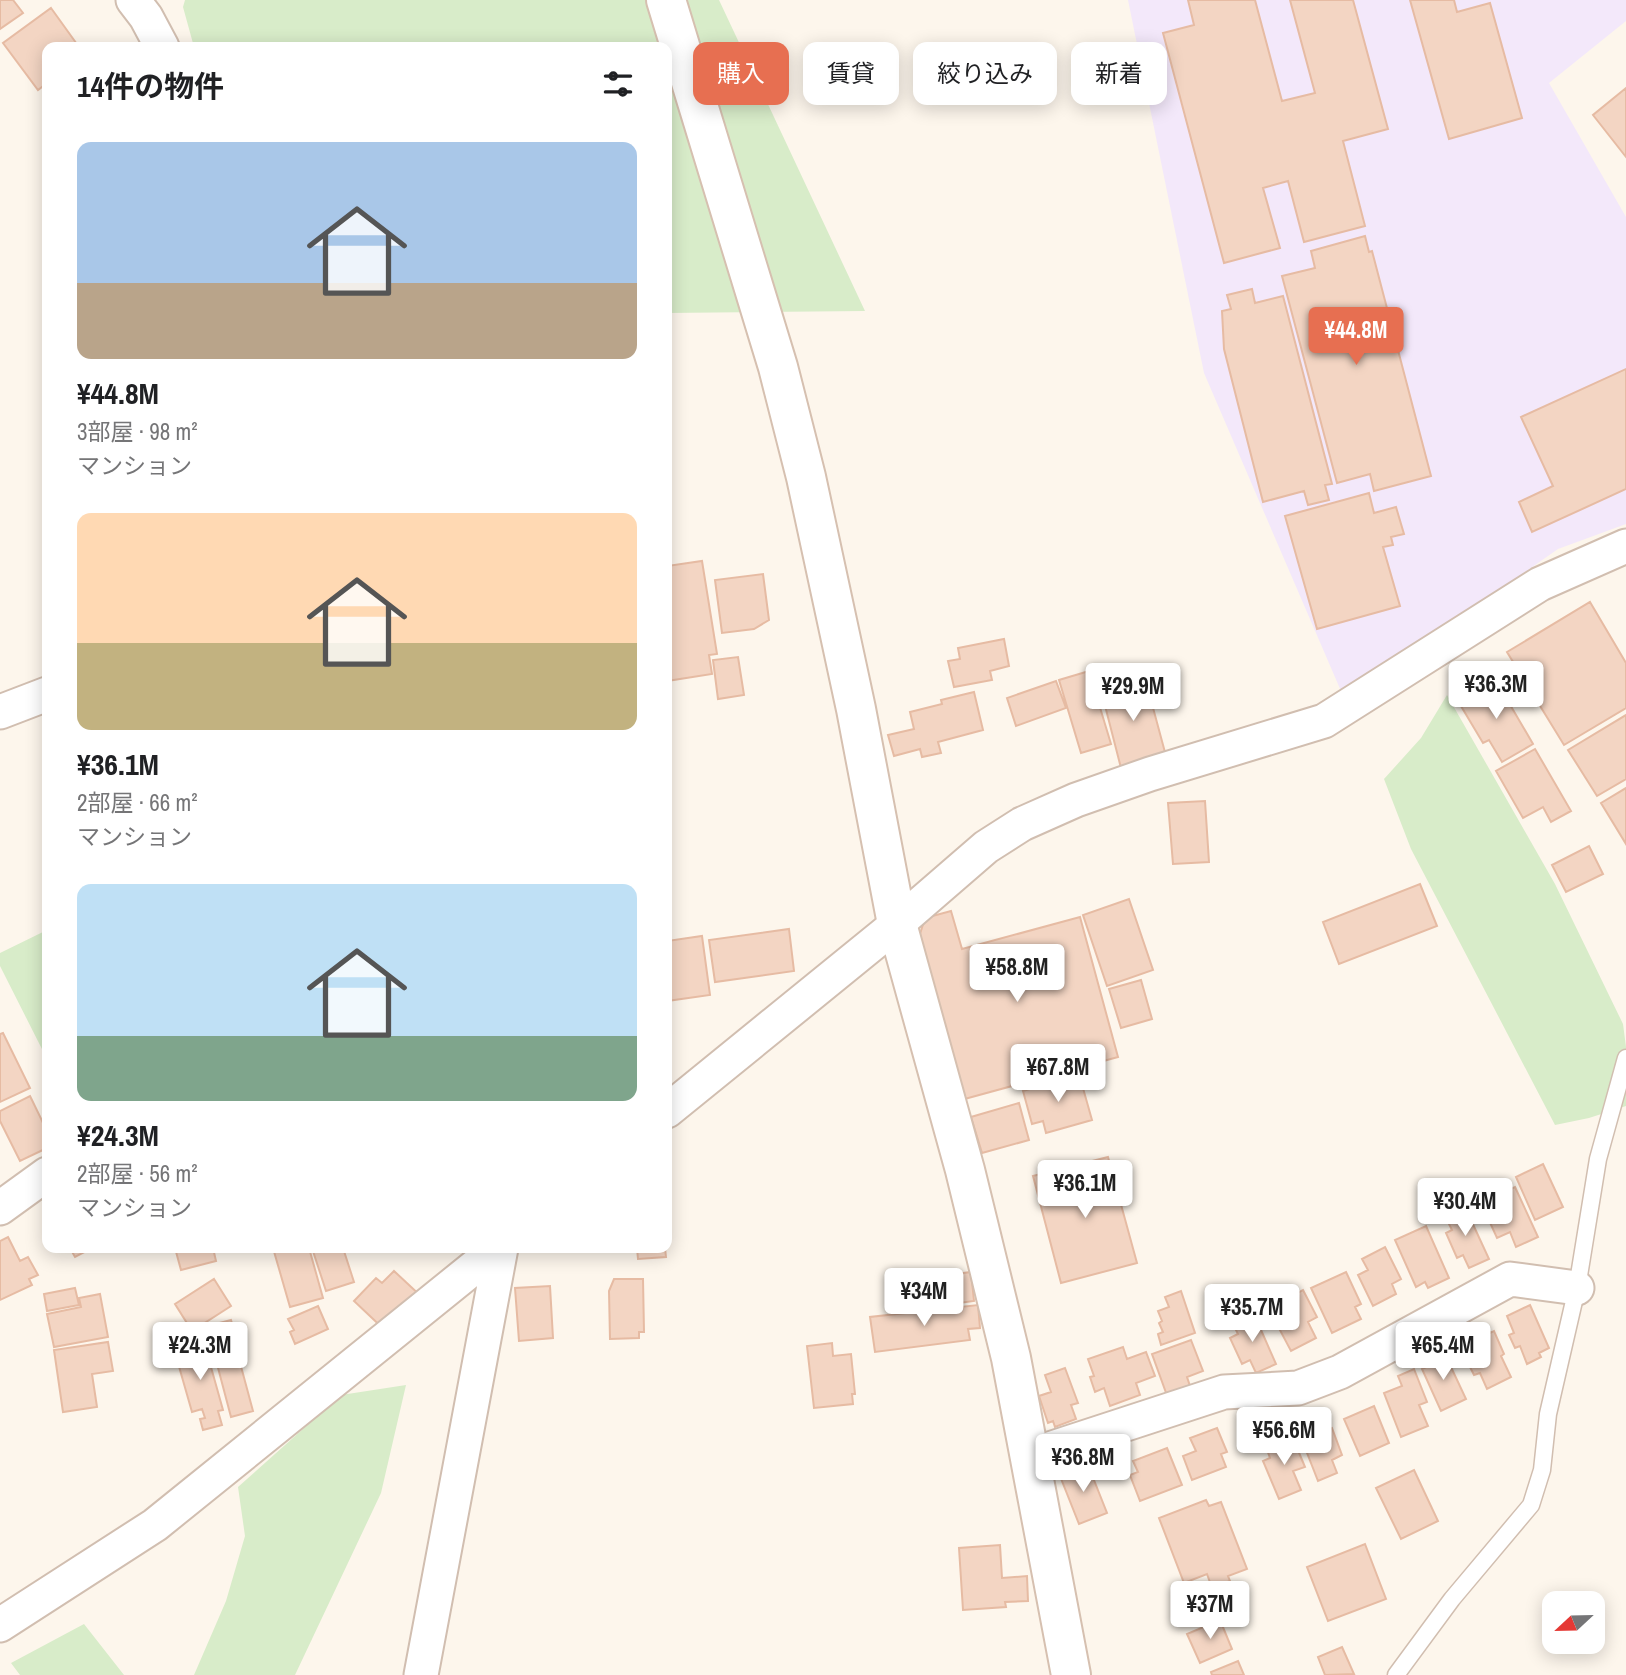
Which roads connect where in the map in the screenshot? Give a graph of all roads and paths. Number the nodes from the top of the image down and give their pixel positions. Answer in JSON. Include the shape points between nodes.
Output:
{"nodes":[{"id":1,"x":133,"y":0,"type":"edge"},
{"id":2,"x":666,"y":0,"type":"edge"},
{"id":3,"x":159,"y":42,"type":"edge"},
{"id":4,"x":1626,"y":546,"type":"edge"},
{"id":5,"x":42,"y":696,"type":"edge"},
{"id":6,"x":0,"y":712,"type":"edge"},
{"id":7,"x":897,"y":924,"type":"junction"},
{"id":8,"x":1626,"y":1058,"type":"edge"},
{"id":9,"x":672,"y":1107,"type":"edge"},
{"id":10,"x":42,"y":1178,"type":"edge"},
{"id":11,"x":0,"y":1208,"type":"edge"},
{"id":12,"x":494,"y":1253,"type":"edge"},
{"id":13,"x":499,"y":1253,"type":"edge"},
{"id":14,"x":1577,"y":1288,"type":"junction"},
{"id":15,"x":1028,"y":1456,"type":"junction"},
{"id":16,"x":0,"y":1625,"type":"edge"},
{"id":17,"x":421,"y":1675,"type":"edge"},
{"id":18,"x":1070,"y":1675,"type":"edge"},
{"id":19,"x":1396,"y":1675,"type":"edge"}],
"edges":[{"from":1,"to":3,"type":"street"},
{"from":2,"to":7,"type":"street","via":[[781,379],[806,477]]},
{"from":4,"to":7,"type":"street","via":[[1540,584],[1324,721],[1150,774],[1022,824],[986,848]]},
{"from":5,"to":6,"type":"street"},
{"from":7,"to":9,"type":"street"},
{"from":7,"to":15,"type":"street","via":[[1011,1358]]},
{"from":8,"to":14,"type":"lane","via":[[1598,1159]]},
{"from":10,"to":11,"type":"street"},
{"from":12,"to":16,"type":"street","via":[[155,1525]]},
{"from":13,"to":17,"type":"street"},
{"from":14,"to":15,"type":"street","via":[[1510,1279],[1340,1372],[1298,1388],[1224,1392]]},
{"from":14,"to":19,"type":"lane","via":[[1548,1414],[1542,1470],[1531,1504]]},
{"from":15,"to":18,"type":"street"}]}
